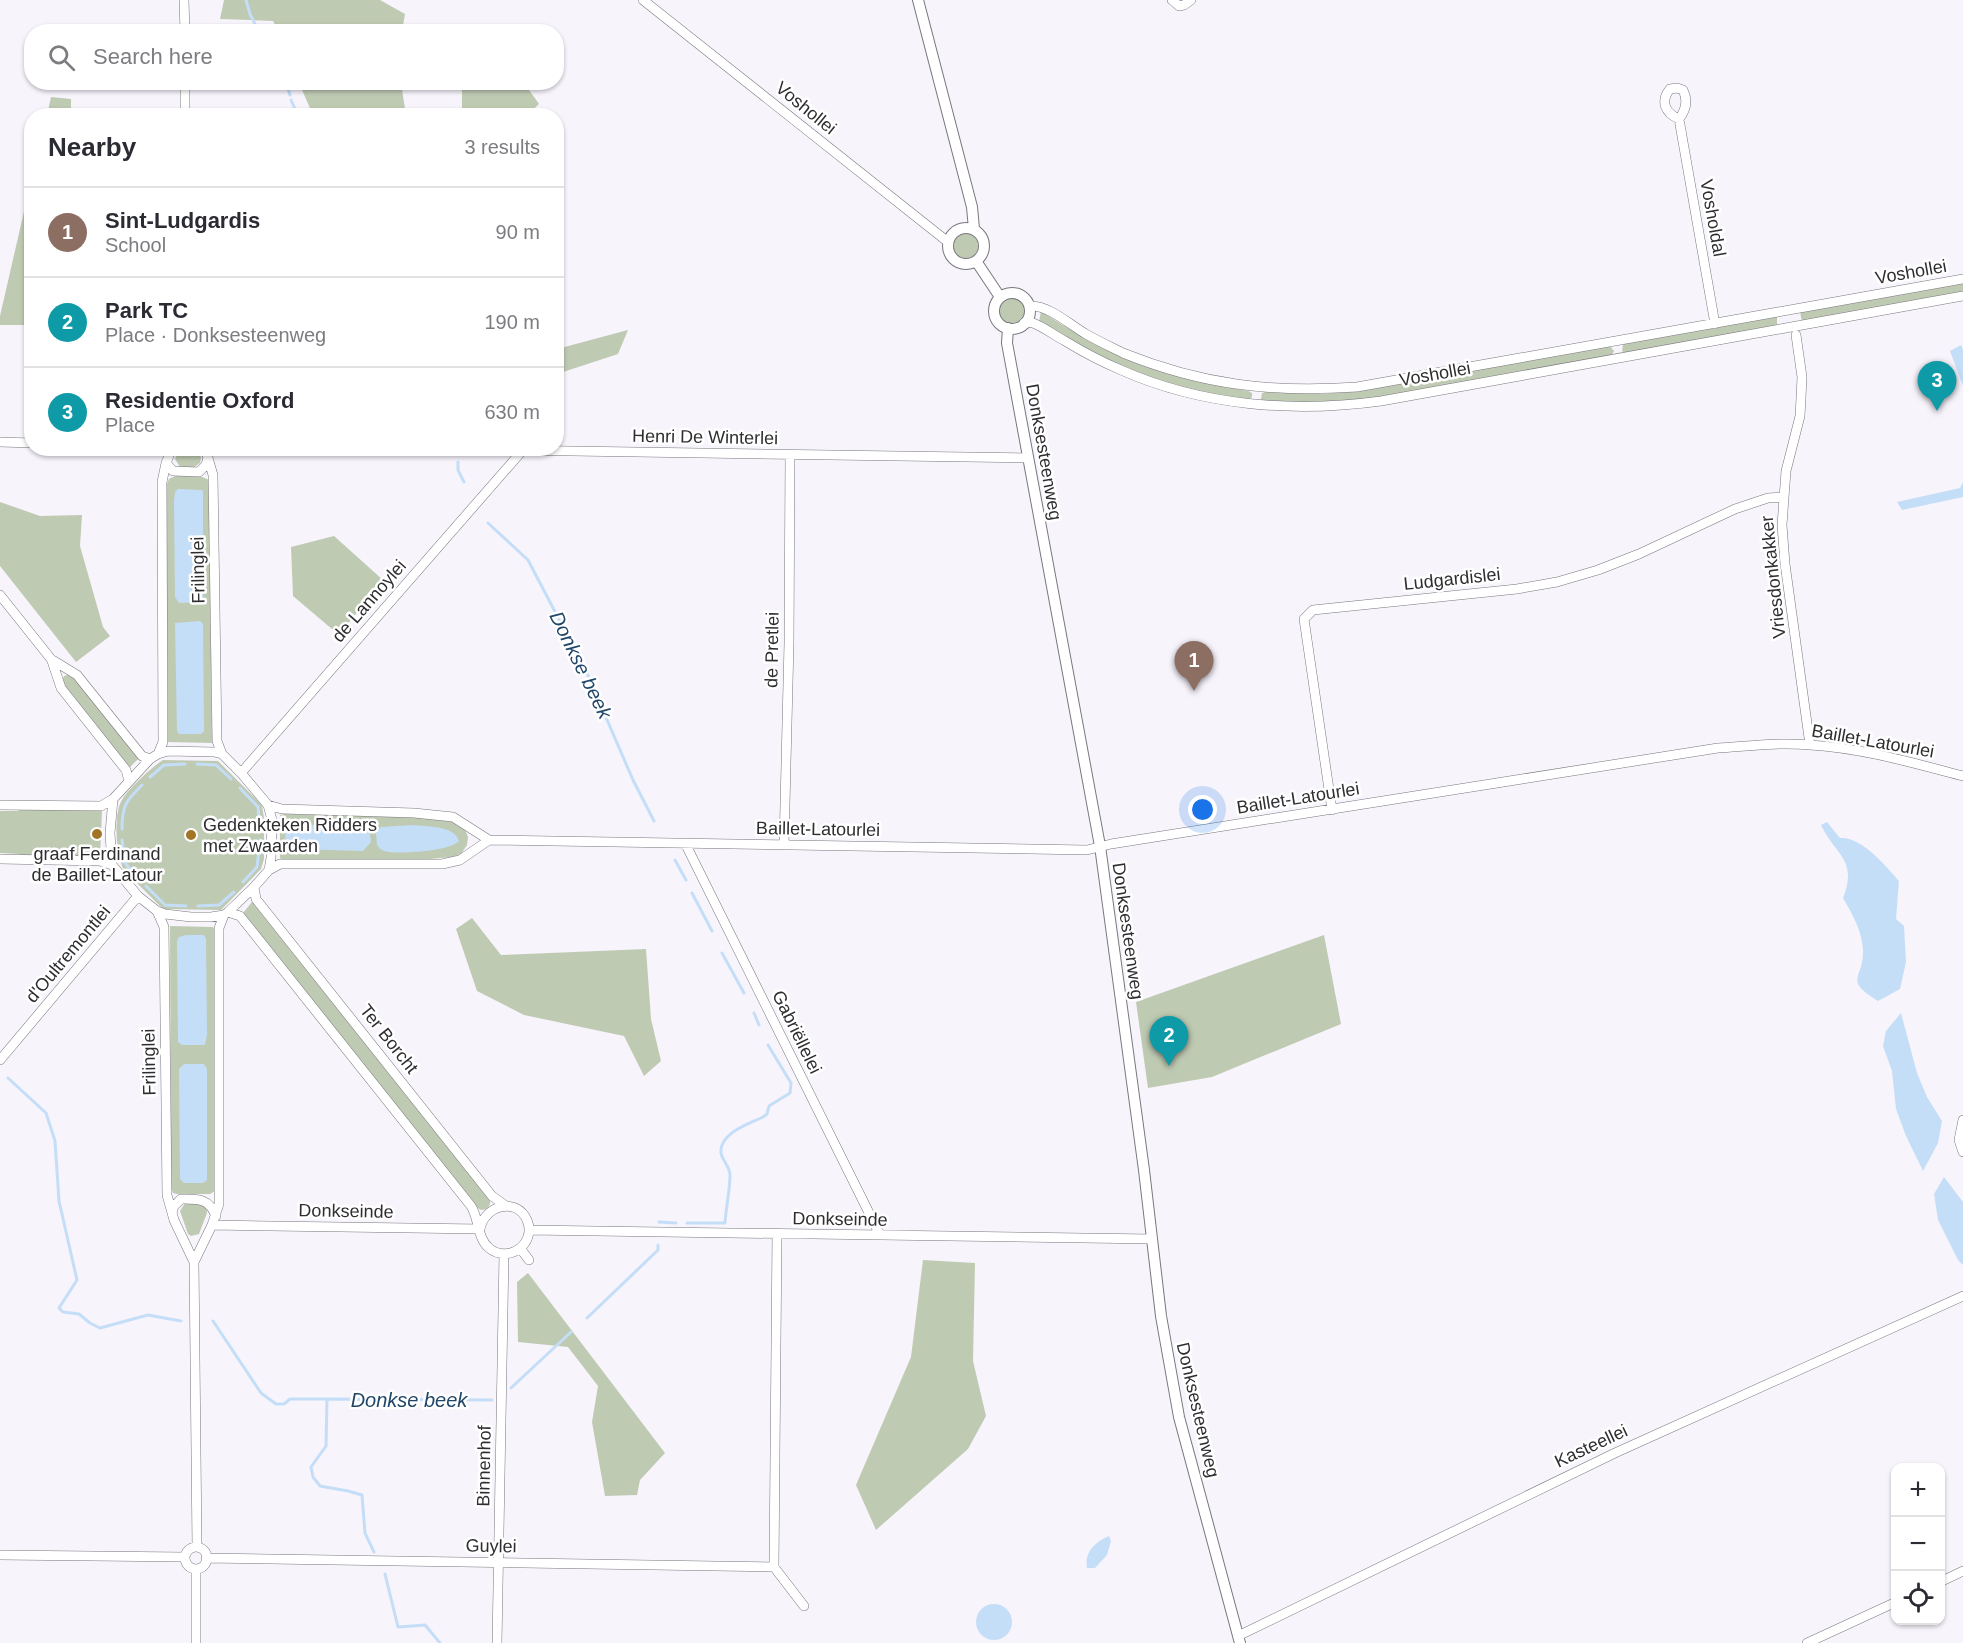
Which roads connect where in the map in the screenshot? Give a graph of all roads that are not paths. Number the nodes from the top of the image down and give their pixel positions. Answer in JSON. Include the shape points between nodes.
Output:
{"nodes":[{"id":1,"x":184,"y":0,"type":"edge"},
{"id":2,"x":643,"y":0,"type":"edge"},
{"id":3,"x":918,"y":0,"type":"edge"},
{"id":4,"x":1172,"y":0,"type":"edge"},
{"id":5,"x":1191,"y":0,"type":"edge"},
{"id":6,"x":185,"y":24,"type":"edge"},
{"id":7,"x":185,"y":90,"type":"edge"},
{"id":8,"x":185,"y":108,"type":"edge"},
{"id":9,"x":1679,"y":119,"type":"dead end"},
{"id":10,"x":974,"y":229,"type":"junction"},
{"id":11,"x":948,"y":242,"type":"junction"},
{"id":12,"x":976,"y":261,"type":"junction"},
{"id":13,"x":1963,"y":279,"type":"edge"},
{"id":14,"x":1963,"y":296,"type":"edge"},
{"id":15,"x":1000,"y":297,"type":"junction"},
{"id":16,"x":1029,"y":306,"type":"junction"},
{"id":17,"x":1024,"y":323,"type":"junction"},
{"id":18,"x":1715,"y":324,"type":"junction"},
{"id":19,"x":1008,"y":328,"type":"junction"},
{"id":20,"x":1796,"y":335,"type":"dead end"},
{"id":21,"x":1616,"y":342,"type":"junction"},
{"id":22,"x":1619,"y":358,"type":"junction"},
{"id":23,"x":1257,"y":388,"type":"junction"},
{"id":24,"x":1256,"y":405,"type":"junction"},
{"id":25,"x":0,"y":442,"type":"edge"},
{"id":26,"x":24,"y":443,"type":"edge"},
{"id":27,"x":564,"y":451,"type":"edge"},
{"id":28,"x":790,"y":455,"type":"junction"},
{"id":29,"x":169,"y":456,"type":"edge"},
{"id":30,"x":206,"y":456,"type":"edge"},
{"id":31,"x":207,"y":456,"type":"edge"},
{"id":32,"x":517,"y":456,"type":"edge"},
{"id":33,"x":1028,"y":458,"type":"junction"},
{"id":34,"x":166,"y":463,"type":"junction"},
{"id":35,"x":1783,"y":497,"type":"junction"},
{"id":36,"x":0,"y":595,"type":"edge"},
{"id":37,"x":51,"y":659,"type":"junction"},
{"id":38,"x":1810,"y":745,"type":"junction"},
{"id":39,"x":222,"y":754,"type":"junction"},
{"id":40,"x":154,"y":756,"type":"junction"},
{"id":41,"x":242,"y":773,"type":"junction"},
{"id":42,"x":1963,"y":776,"type":"edge"},
{"id":43,"x":129,"y":781,"type":"junction"},
{"id":44,"x":113,"y":800,"type":"junction"},
{"id":45,"x":0,"y":805,"type":"edge"},
{"id":46,"x":268,"y":805,"type":"junction"},
{"id":47,"x":1332,"y":810,"type":"junction"},
{"id":48,"x":489,"y":840,"type":"junction"},
{"id":49,"x":685,"y":843,"type":"junction"},
{"id":50,"x":784,"y":845,"type":"junction"},
{"id":51,"x":1100,"y":846,"type":"junction"},
{"id":52,"x":0,"y":859,"type":"edge"},
{"id":53,"x":112,"y":865,"type":"junction"},
{"id":54,"x":269,"y":870,"type":"junction"},
{"id":55,"x":254,"y":888,"type":"junction"},
{"id":56,"x":138,"y":896,"type":"junction"},
{"id":57,"x":157,"y":911,"type":"junction"},
{"id":58,"x":226,"y":914,"type":"junction"},
{"id":59,"x":0,"y":1060,"type":"edge"},
{"id":60,"x":1963,"y":1120,"type":"edge"},
{"id":61,"x":1963,"y":1152,"type":"edge"},
{"id":62,"x":506,"y":1206,"type":"junction"},
{"id":63,"x":172,"y":1213,"type":"junction"},
{"id":64,"x":214,"y":1220,"type":"junction"},
{"id":65,"x":480,"y":1229,"type":"junction"},
{"id":66,"x":529,"y":1230,"type":"junction"},
{"id":67,"x":777,"y":1234,"type":"junction"},
{"id":68,"x":880,"y":1235,"type":"junction"},
{"id":69,"x":1152,"y":1239,"type":"junction"},
{"id":70,"x":520,"y":1248,"type":"junction"},
{"id":71,"x":504,"y":1254,"type":"junction"},
{"id":72,"x":530,"y":1260,"type":"dead end"},
{"id":73,"x":194,"y":1262,"type":"junction"},
{"id":74,"x":1963,"y":1296,"type":"edge"},
{"id":75,"x":197,"y":1547,"type":"junction"},
{"id":76,"x":0,"y":1555,"type":"edge"},
{"id":77,"x":185,"y":1557,"type":"junction"},
{"id":78,"x":206,"y":1558,"type":"junction"},
{"id":79,"x":499,"y":1563,"type":"junction"},
{"id":80,"x":774,"y":1566,"type":"junction"},
{"id":81,"x":196,"y":1569,"type":"junction"},
{"id":82,"x":1963,"y":1571,"type":"edge"},
{"id":83,"x":1945,"y":1579,"type":"edge"},
{"id":84,"x":1891,"y":1604,"type":"edge"},
{"id":85,"x":804,"y":1606,"type":"dead end"},
{"id":86,"x":1239,"y":1639,"type":"edge"},
{"id":87,"x":196,"y":1643,"type":"edge"},
{"id":88,"x":497,"y":1643,"type":"edge"},
{"id":89,"x":1807,"y":1643,"type":"edge"}],
"edges":[{"from":1,"to":6,"type":"street"},
{"from":2,"to":11,"type":"street","name":"Voshollei"},
{"from":3,"to":10,"type":"street","via":[[972,207]]},
{"from":4,"to":5,"type":"street","via":[[1179,6]]},
{"from":7,"to":8,"type":"street"},
{"from":9,"to":18,"type":"street","name":"Vosholdal"},
{"from":10,"to":11,"type":"street","via":[[956,231]]},
{"from":10,"to":12,"type":"street","via":[[983,242]]},
{"from":11,"to":12,"type":"street","via":[[954,259],[967,264]]},
{"from":12,"to":15,"type":"street"},
{"from":13,"to":18,"type":"street","name":"Voshollei"},
{"from":14,"to":22,"type":"street","name":"Voshollei"},
{"from":15,"to":16,"type":"street","via":[[1016,293]]},
{"from":15,"to":19,"type":"street","name":"Donksesteenweg","via":[[994,308],[995,317]]},
{"from":16,"to":17,"type":"street","via":[[1029,318]]},
{"from":16,"to":23,"type":"street","name":"Voshollei","via":[[1041,307],[1105,344],[1147,362],[1193,376]]},
{"from":17,"to":19,"type":"street"},
{"from":17,"to":24,"type":"street","name":"Voshollei","via":[[1033,323],[1079,350],[1146,380]]},
{"from":18,"to":21,"type":"street","name":"Voshollei"},
{"from":19,"to":33,"type":"street","name":"Donksesteenweg","via":[[1007,343]]},
{"from":20,"to":35,"type":"street","name":"Vriesdonkakker","via":[[1802,377],[1800,416]]},
{"from":21,"to":22,"type":"street"},
{"from":21,"to":23,"type":"street","name":"Voshollei","via":[[1357,387]]},
{"from":22,"to":24,"type":"street","name":"Voshollei","via":[[1356,404]]},
{"from":23,"to":24,"type":"street"},
{"from":25,"to":26,"type":"street"},
{"from":27,"to":28,"type":"street","name":"Henri De Winterlei"},
{"from":28,"to":33,"type":"street","name":"Henri De Winterlei"},
{"from":28,"to":50,"type":"street","name":"de Pretlei"},
{"from":29,"to":34,"type":"street","name":"Frilinglei"},
{"from":30,"to":34,"type":"street","name":"Frilinglei","via":[[206,465],[199,472],[173,471]]},
{"from":31,"to":39,"type":"street","name":"Frilinglei","via":[[213,476],[217,741]]},
{"from":32,"to":41,"type":"street","name":"de Lannoylei"},
{"from":33,"to":51,"type":"street","name":"Donksesteenweg"},
{"from":34,"to":40,"type":"street","name":"Frilinglei","via":[[162,482],[163,742]]},
{"from":35,"to":38,"type":"street","name":"Vriesdonkakker","via":[[1785,564]]},
{"from":35,"to":47,"type":"street","name":"Ludgardislei","via":[[1735,509],[1639,554],[1557,582],[1313,610],[1304,619]]},
{"from":36,"to":37,"type":"street"},
{"from":37,"to":40,"type":"street","via":[[77,675],[142,756]]},
{"from":37,"to":43,"type":"street","via":[[61,688],[126,771]]},
{"from":38,"to":42,"type":"street","name":"Baillet-Latourlei","via":[[1891,758]]},
{"from":38,"to":47,"type":"street","name":"Baillet-Latourlei","via":[[1718,748]]},
{"from":39,"to":40,"type":"street","via":[[168,751]]},
{"from":39,"to":41,"type":"street"},
{"from":40,"to":43,"type":"street"},
{"from":41,"to":46,"type":"street"},
{"from":43,"to":44,"type":"street"},
{"from":44,"to":45,"type":"street","via":[[101,806]]},
{"from":44,"to":53,"type":"street"},
{"from":46,"to":48,"type":"street","via":[[282,809],[453,817]]},
{"from":46,"to":54,"type":"street","via":[[273,837]]},
{"from":47,"to":51,"type":"street","name":"Baillet-Latourlei"},
{"from":48,"to":49,"type":"street","name":"Baillet-Latourlei"},
{"from":48,"to":54,"type":"street","via":[[453,863],[280,864]]},
{"from":49,"to":50,"type":"street","name":"Baillet-Latourlei"},
{"from":49,"to":68,"type":"street","name":"Gabriëllelei"},
{"from":50,"to":51,"type":"street","name":"Baillet-Latourlei","via":[[1088,850]]},
{"from":51,"to":69,"type":"street","name":"Donksesteenweg"},
{"from":52,"to":53,"type":"street","via":[[100,861]]},
{"from":53,"to":56,"type":"street"},
{"from":54,"to":55,"type":"street"},
{"from":55,"to":58,"type":"street"},
{"from":55,"to":62,"type":"street","name":"Ter Borcht","via":[[263,908],[492,1196]]},
{"from":56,"to":57,"type":"street"},
{"from":56,"to":59,"type":"street","name":"d'Oultremontlei"},
{"from":57,"to":58,"type":"street","via":[[191,917]]},
{"from":57,"to":63,"type":"street","name":"Frilinglei","via":[[164,927],[167,1195]]},
{"from":58,"to":64,"type":"street","name":"Frilinglei","via":[[219,927],[220,1191]]},
{"from":58,"to":65,"type":"street","via":[[240,916],[471,1206]]},
{"from":60,"to":61,"type":"street","via":[[1959,1140]]},
{"from":62,"to":65,"type":"street","via":[[491,1210]]},
{"from":62,"to":66,"type":"street","via":[[522,1214]]},
{"from":63,"to":64,"type":"street","via":[[181,1199],[202,1199],[209,1203]]},
{"from":63,"to":73,"type":"street","name":"Frilinglei"},
{"from":64,"to":65,"type":"street","name":"Donkseinde"},
{"from":64,"to":73,"type":"street","name":"Frilinglei"},
{"from":65,"to":71,"type":"street","via":[[486,1244]]},
{"from":66,"to":67,"type":"street","name":"Donkseinde"},
{"from":66,"to":70,"type":"street"},
{"from":67,"to":68,"type":"street","name":"Donkseinde"},
{"from":67,"to":80,"type":"street"},
{"from":68,"to":69,"type":"street","name":"Donkseinde"},
{"from":69,"to":86,"type":"street","name":"Donksesteenweg","via":[[1179,1417]]},
{"from":70,"to":71,"type":"street"},
{"from":70,"to":72,"type":"street"},
{"from":71,"to":79,"type":"street","name":"Binnenhof"},
{"from":73,"to":75,"type":"street","name":"Frilinglei"},
{"from":74,"to":86,"type":"street","name":"Kasteellei","via":[[1615,1453]]},
{"from":75,"to":77,"type":"street"},
{"from":75,"to":78,"type":"street"},
{"from":76,"to":77,"type":"street"},
{"from":77,"to":81,"type":"street","via":[[187,1564]]},
{"from":78,"to":79,"type":"street","name":"Guylei"},
{"from":78,"to":81,"type":"street","via":[[203,1566]]},
{"from":79,"to":80,"type":"street","name":"Guylei"},
{"from":79,"to":88,"type":"street","name":"Binnenhof"},
{"from":80,"to":85,"type":"street"},
{"from":81,"to":87,"type":"street"},
{"from":82,"to":83,"type":"street"},
{"from":84,"to":89,"type":"street"}]}
